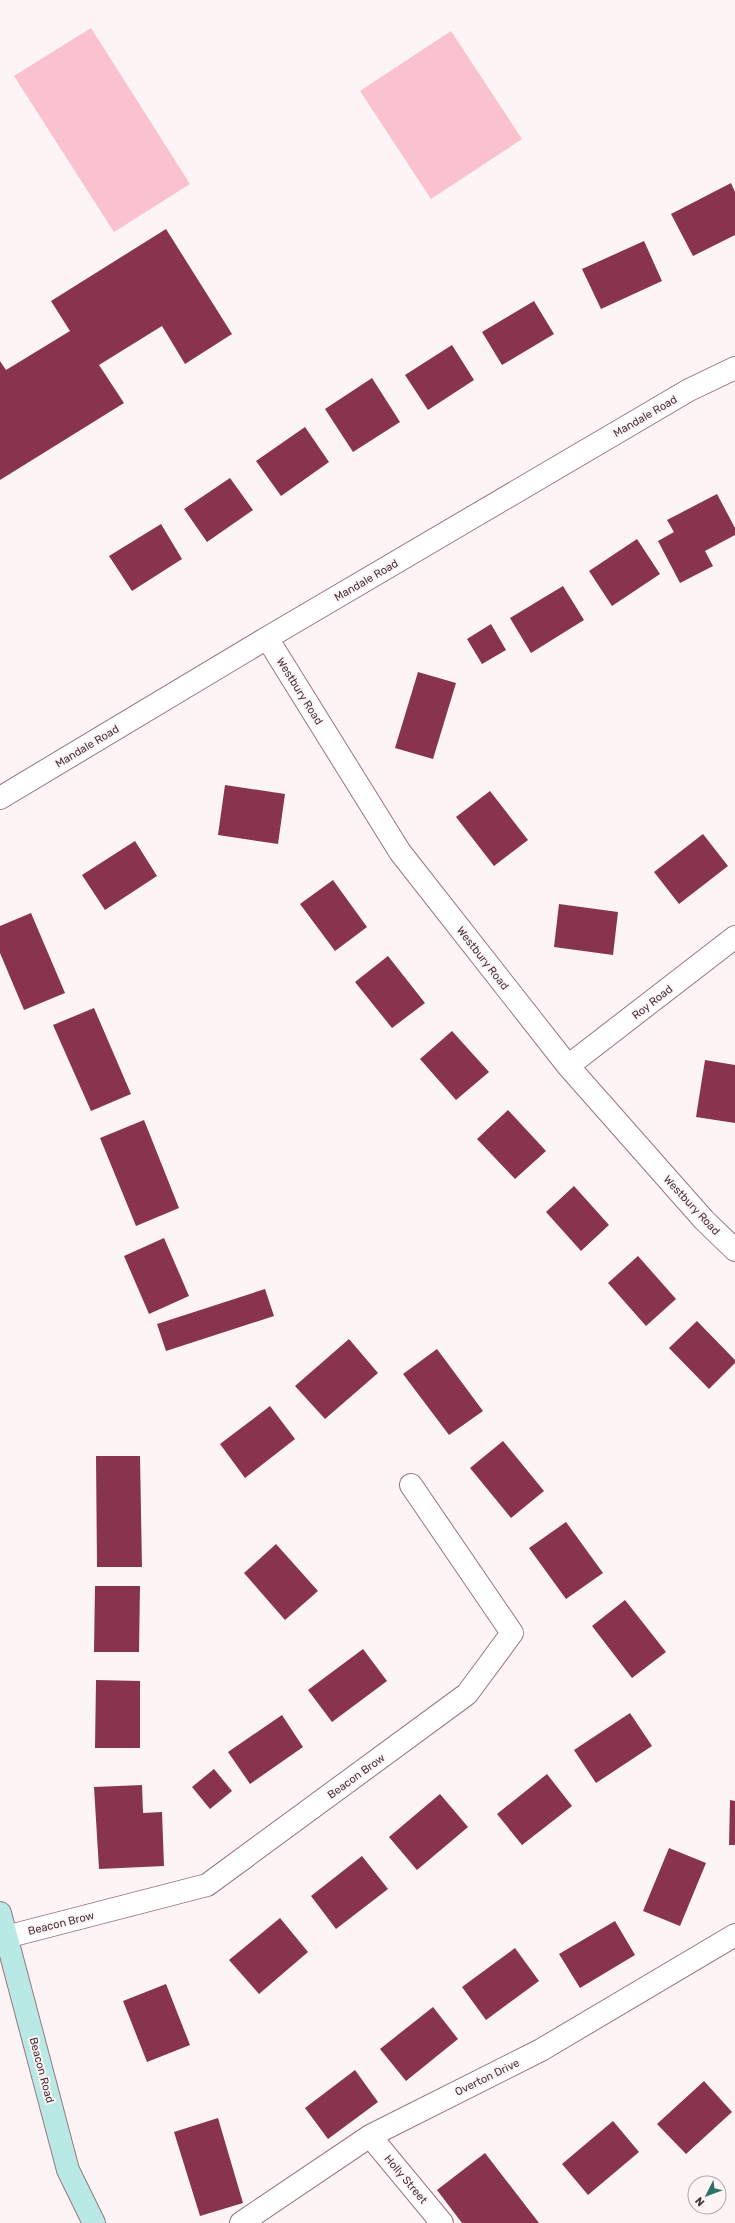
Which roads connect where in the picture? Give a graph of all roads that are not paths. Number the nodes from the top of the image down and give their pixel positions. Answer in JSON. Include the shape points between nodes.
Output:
{"nodes":[{"id":1,"x":735,"y":368,"type":"edge"},
{"id":2,"x":267,"y":638,"type":"junction"},
{"id":3,"x":0,"y":798,"type":"edge"},
{"id":4,"x":735,"y":937,"type":"edge"},
{"id":5,"x":568,"y":1066,"type":"junction"},
{"id":6,"x":735,"y":1250,"type":"edge"},
{"id":7,"x":411,"y":1485,"type":"dead end"},
{"id":8,"x":0,"y":1913,"type":"edge"},
{"id":9,"x":735,"y":1935,"type":"edge"},
{"id":10,"x":6,"y":1937,"type":"junction"},
{"id":11,"x":370,"y":2136,"type":"junction"},
{"id":12,"x":94,"y":2223,"type":"edge"},
{"id":13,"x":241,"y":2223,"type":"edge"},
{"id":14,"x":442,"y":2223,"type":"edge"}],
"edges":[{"from":1,"to":2,"type":"street","name":"Mandale Road","via":[[690,390]]},
{"from":2,"to":3,"type":"street","name":"Mandale Road"},
{"from":2,"to":5,"type":"street","name":"Westbury Road","via":[[400,852]]},
{"from":4,"to":5,"type":"street","name":"Roy Road"},
{"from":5,"to":6,"type":"street","name":"Westbury Road","via":[[704,1220]]},
{"from":7,"to":10,"type":"street","name":"Beacon Brow","via":[[512,1632],[467,1694],[208,1886]]},
{"from":8,"to":10,"type":"main road","name":"Beacon Road"},
{"from":9,"to":11,"type":"street","name":"Overton Drive","via":[[541,2050]]},
{"from":10,"to":12,"type":"main road","name":"Beacon Road","via":[[68,2170]]},
{"from":11,"to":13,"type":"street","name":"Overton Drive"},
{"from":11,"to":14,"type":"street","name":"Holly Street"}]}
